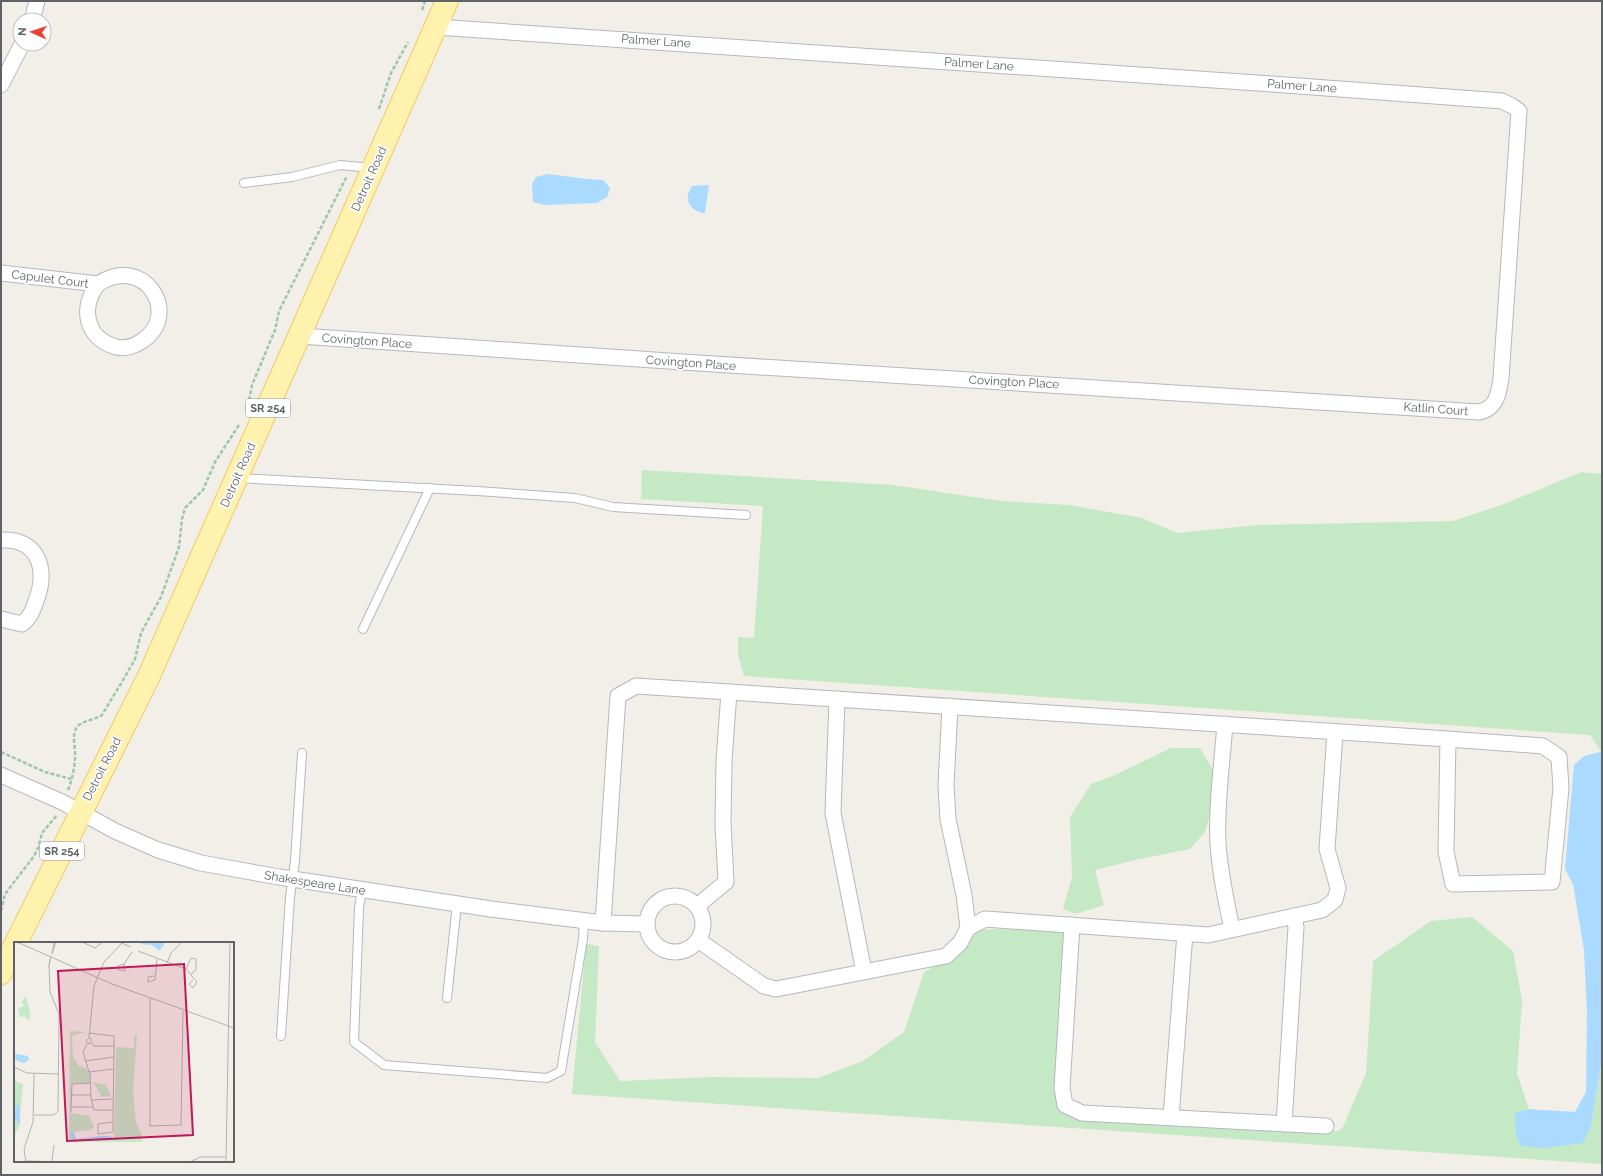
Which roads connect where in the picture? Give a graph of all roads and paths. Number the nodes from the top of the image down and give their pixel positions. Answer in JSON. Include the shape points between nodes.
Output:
{"nodes":[{"id":1,"x":37,"y":1,"type":"edge"},
{"id":2,"x":425,"y":1,"type":"edge"},
{"id":3,"x":447,"y":1,"type":"edge"},
{"id":4,"x":34,"y":12,"type":"edge"},
{"id":5,"x":428,"y":20,"type":"junction"},
{"id":6,"x":409,"y":40,"type":"dead end"},
{"id":7,"x":18,"y":52,"type":"edge"},
{"id":8,"x":1,"y":85,"type":"edge"},
{"id":9,"x":1519,"y":111,"type":"joint"},
{"id":10,"x":377,"y":115,"type":"dead end"},
{"id":11,"x":363,"y":167,"type":"junction"},
{"id":12,"x":244,"y":183,"type":"dead end"},
{"id":13,"x":1,"y":273,"type":"edge"},
{"id":14,"x":98,"y":284,"type":"junction"},
{"id":15,"x":300,"y":336,"type":"junction"},
{"id":16,"x":1081,"y":386,"type":"joint"},
{"id":17,"x":246,"y":412,"type":"dead end"},
{"id":18,"x":241,"y":422,"type":"dead end"},
{"id":19,"x":237,"y":478,"type":"junction"},
{"id":20,"x":430,"y":488,"type":"junction"},
{"id":21,"x":746,"y":515,"type":"dead end"},
{"id":22,"x":1,"y":540,"type":"edge"},
{"id":23,"x":1,"y":619,"type":"edge"},
{"id":24,"x":364,"y":629,"type":"dead end"},
{"id":25,"x":729,"y":692,"type":"junction"},
{"id":26,"x":837,"y":699,"type":"junction"},
{"id":27,"x":950,"y":706,"type":"junction"},
{"id":28,"x":1225,"y":724,"type":"junction"},
{"id":29,"x":1335,"y":732,"type":"junction"},
{"id":30,"x":1448,"y":739,"type":"junction"},
{"id":31,"x":1,"y":752,"type":"edge"},
{"id":32,"x":302,"y":753,"type":"dead end"},
{"id":33,"x":1,"y":775,"type":"edge"},
{"id":34,"x":71,"y":780,"type":"junction"},
{"id":35,"x":62,"y":802,"type":"junction"},
{"id":36,"x":81,"y":812,"type":"junction"},
{"id":37,"x":292,"y":879,"type":"junction"},
{"id":38,"x":362,"y":890,"type":"junction"},
{"id":39,"x":457,"y":904,"type":"junction"},
{"id":40,"x":697,"y":906,"type":"junction"},
{"id":41,"x":1,"y":911,"type":"edge"},
{"id":42,"x":1294,"y":916,"type":"junction"},
{"id":43,"x":584,"y":921,"type":"junction"},
{"id":44,"x":603,"y":923,"type":"junction"},
{"id":45,"x":647,"y":924,"type":"junction"},
{"id":46,"x":1072,"y":925,"type":"junction"},
{"id":47,"x":968,"y":928,"type":"junction"},
{"id":48,"x":1232,"y":929,"type":"junction"},
{"id":49,"x":1185,"y":933,"type":"junction"},
{"id":50,"x":698,"y":940,"type":"junction"},
{"id":51,"x":17,"y":942,"type":"edge"},
{"id":52,"x":14,"y":948,"type":"edge"},
{"id":53,"x":864,"y":972,"type":"junction"},
{"id":54,"x":1,"y":973,"type":"edge"},
{"id":55,"x":447,"y":998,"type":"dead end"},
{"id":56,"x":281,"y":1036,"type":"dead end"},
{"id":57,"x":1171,"y":1117,"type":"junction"},
{"id":58,"x":1284,"y":1124,"type":"junction"},
{"id":59,"x":1326,"y":1126,"type":"dead end"}],
"edges":[{"from":1,"to":4,"type":"street"},
{"from":2,"to":5,"type":"path"},
{"from":3,"to":5,"type":"main road","name":"Detroit Road","number":"SR 254"},
{"from":5,"to":9,"type":"street","name":"Palmer Lane","via":[[1490,99],[1502,101]]},
{"from":5,"to":11,"type":"main road","name":"Detroit Road","number":"SR 254"},
{"from":6,"to":10,"type":"path","via":[[391,73]]},
{"from":7,"to":8,"type":"street"},
{"from":9,"to":16,"type":"street","name":"Katlin Court","via":[[1499,392],[1494,404],[1487,410],[1479,412]]},
{"from":11,"to":12,"type":"lane","via":[[340,165],[292,177]]},
{"from":11,"to":15,"type":"main road","name":"Detroit Road","number":"SR 254"},
{"from":11,"to":17,"type":"path","via":[[289,289],[252,385]]},
{"from":13,"to":14,"type":"street","name":"Capulet Court"},
{"from":14,"to":14,"type":"street","name":"Capulet Court","via":[[88,302],[88,322],[93,332],[109,345],[119,347],[139,344],[148,338],[158,320],[159,310],[157,300],[149,287],[137,278],[127,275],[107,278]]},
{"from":15,"to":16,"type":"street","name":"Covington Place","via":[[706,364]]},
{"from":15,"to":19,"type":"main road","name":"Detroit Road","number":"SR 254"},
{"from":18,"to":34,"type":"path","via":[[215,462],[203,490],[185,508],[175,561],[161,597],[141,633],[135,659],[102,715],[82,723],[75,730]]},
{"from":19,"to":20,"type":"lane"},
{"from":19,"to":36,"type":"main road","name":"Detroit Road","number":"SR 254","via":[[148,678]]},
{"from":20,"to":21,"type":"lane","via":[[575,498],[613,507]]},
{"from":20,"to":24,"type":"lane"},
{"from":22,"to":23,"type":"street","via":[[20,542],[36,554],[41,566],[41,576],[39,595],[28,620],[22,624]]},
{"from":25,"to":26,"type":"street"},
{"from":25,"to":40,"type":"street","via":[[724,760],[723,824],[726,882]]},
{"from":25,"to":44,"type":"street","via":[[636,686],[618,696]]},
{"from":26,"to":27,"type":"street"},
{"from":26,"to":53,"type":"street","via":[[833,812]]},
{"from":27,"to":28,"type":"street"},
{"from":27,"to":47,"type":"street","via":[[946,785],[948,819],[964,895]]},
{"from":28,"to":29,"type":"street"},
{"from":28,"to":48,"type":"street","via":[[1218,844]]},
{"from":29,"to":30,"type":"street"},
{"from":29,"to":42,"type":"street","via":[[1327,849],[1338,888],[1335,900],[1322,910]]},
{"from":30,"to":30,"type":"street","via":[[1543,746],[1559,757],[1561,788],[1552,882],[1453,884],[1446,852]]},
{"from":31,"to":34,"type":"path","via":[[45,772]]},
{"from":32,"to":37,"type":"lane"},
{"from":33,"to":35,"type":"street","name":"Shakespeare Lane"},
{"from":34,"to":35,"type":"path"},
{"from":35,"to":36,"type":"street","name":"Shakespeare Lane"},
{"from":35,"to":41,"type":"path","via":[[56,817],[42,833],[34,856],[5,894]]},
{"from":36,"to":37,"type":"street","name":"Shakespeare Lane","via":[[121,834],[170,854],[225,868]]},
{"from":36,"to":51,"type":"main road","name":"Detroit Road","number":"SR 254"},
{"from":37,"to":38,"type":"street","name":"Shakespeare Lane"},
{"from":37,"to":56,"type":"lane"},
{"from":38,"to":39,"type":"street","name":"Shakespeare Lane"},
{"from":38,"to":43,"type":"lane","via":[[359,908],[354,1042],[384,1065],[547,1078],[561,1071]]},
{"from":39,"to":43,"type":"street","name":"Shakespeare Lane"},
{"from":39,"to":55,"type":"lane"},
{"from":40,"to":45,"type":"street","via":[[684,897],[664,898],[650,910]]},
{"from":40,"to":50,"type":"street","via":[[703,922]]},
{"from":42,"to":48,"type":"street"},
{"from":42,"to":58,"type":"street","via":[[1296,927]]},
{"from":43,"to":44,"type":"street","name":"Shakespeare Lane"},
{"from":44,"to":45,"type":"street","name":"Shakespeare Lane"},
{"from":45,"to":50,"type":"street","via":[[655,943],[668,950],[683,951],[691,948]]},
{"from":46,"to":47,"type":"street","via":[[985,919]]},
{"from":46,"to":49,"type":"street"},
{"from":46,"to":57,"type":"street","via":[[1062,1088],[1065,1105],[1082,1113]]},
{"from":47,"to":53,"type":"street","via":[[960,943],[946,956]]},
{"from":48,"to":49,"type":"street","via":[[1208,935]]},
{"from":49,"to":57,"type":"street"},
{"from":50,"to":53,"type":"street","via":[[764,986],[776,989]]},
{"from":52,"to":54,"type":"main road","name":"Detroit Road","number":"SR 254"},
{"from":57,"to":58,"type":"street"},
{"from":58,"to":59,"type":"street"}]}
